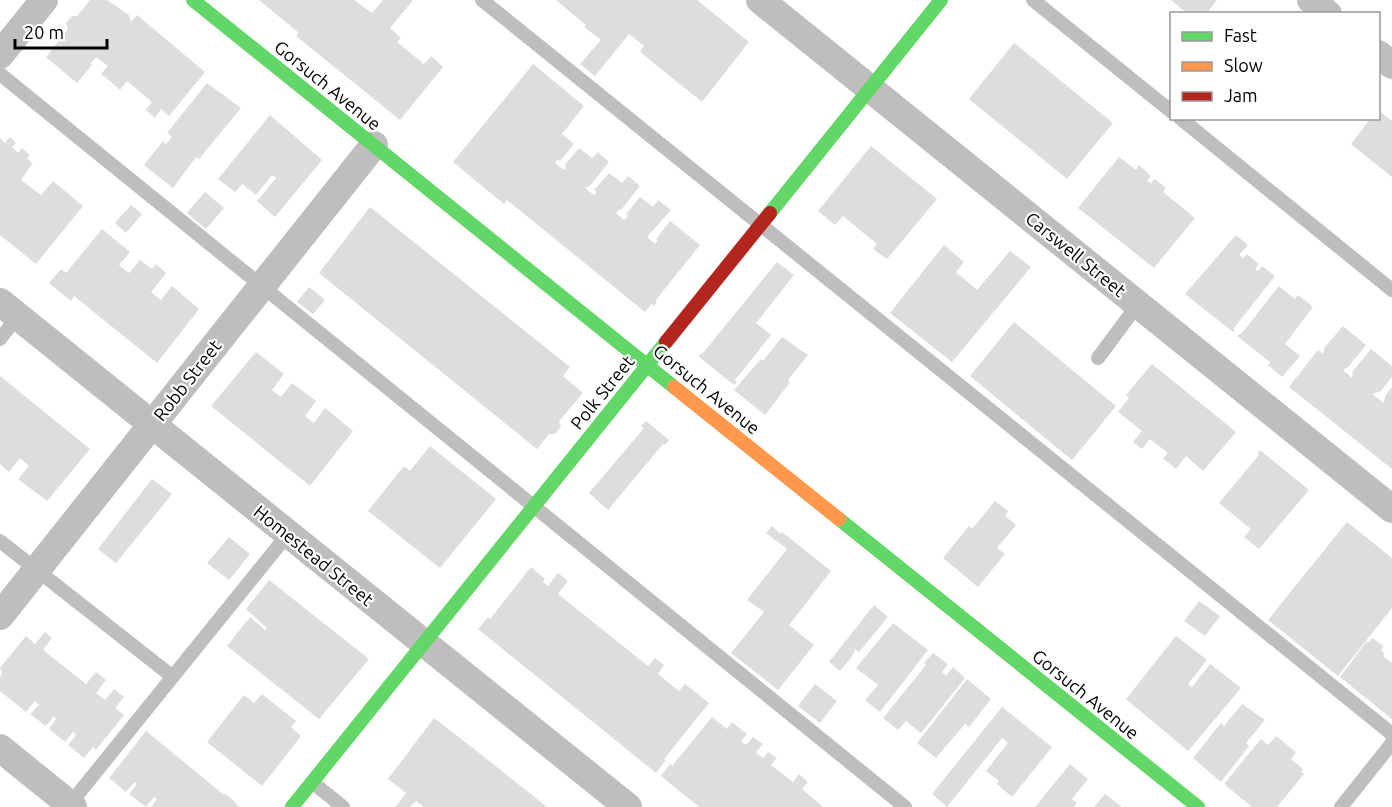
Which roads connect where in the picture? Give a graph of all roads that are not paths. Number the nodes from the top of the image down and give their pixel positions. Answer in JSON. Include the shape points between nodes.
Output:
{"nodes":[{"id":1,"x":44,"y":0,"type":"edge"},
{"id":2,"x":193,"y":0,"type":"edge"},
{"id":3,"x":482,"y":0,"type":"edge"},
{"id":4,"x":760,"y":0,"type":"edge"},
{"id":5,"x":941,"y":0,"type":"edge"},
{"id":6,"x":1033,"y":0,"type":"edge"},
{"id":7,"x":1311,"y":0,"type":"edge"},
{"id":8,"x":1326,"y":12,"type":"edge"},
{"id":9,"x":0,"y":55,"type":"edge"},
{"id":10,"x":1380,"y":56,"type":"edge"},
{"id":11,"x":1392,"y":65,"type":"edge"},
{"id":12,"x":0,"y":74,"type":"edge"},
{"id":13,"x":870,"y":88,"type":"junction"},
{"id":14,"x":1170,"y":110,"type":"edge"},
{"id":15,"x":1182,"y":120,"type":"edge"},
{"id":16,"x":374,"y":145,"type":"junction"},
{"id":17,"x":760,"y":224,"type":"junction"},
{"id":18,"x":262,"y":286,"type":"junction"},
{"id":19,"x":1392,"y":290,"type":"edge"},
{"id":20,"x":1138,"y":304,"type":"junction"},
{"id":21,"x":9,"y":309,"type":"edge"},
{"id":22,"x":0,"y":339,"type":"edge"},
{"id":23,"x":1098,"y":358,"type":"dead end"},
{"id":24,"x":647,"y":365,"type":"junction"},
{"id":25,"x":152,"y":424,"type":"junction"},
{"id":26,"x":534,"y":507,"type":"junction"},
{"id":27,"x":1392,"y":509,"type":"edge"},
{"id":28,"x":288,"y":534,"type":"junction"},
{"id":29,"x":0,"y":541,"type":"edge"},
{"id":30,"x":37,"y":570,"type":"junction"},
{"id":31,"x":0,"y":616,"type":"edge"},
{"id":32,"x":424,"y":643,"type":"junction"},
{"id":33,"x":172,"y":677,"type":"junction"},
{"id":34,"x":1392,"y":734,"type":"edge"},
{"id":35,"x":1392,"y":743,"type":"edge"},
{"id":36,"x":0,"y":748,"type":"edge"},
{"id":37,"x":312,"y":782,"type":"junction"},
{"id":38,"x":72,"y":806,"type":"edge"},
{"id":39,"x":292,"y":807,"type":"edge"},
{"id":40,"x":343,"y":807,"type":"edge"},
{"id":41,"x":628,"y":807,"type":"edge"},
{"id":42,"x":905,"y":807,"type":"edge"},
{"id":43,"x":1198,"y":807,"type":"edge"},
{"id":44,"x":1341,"y":807,"type":"edge"}],
"edges":[{"from":1,"to":9,"type":"street"},
{"from":2,"to":16,"type":"street","name":"Gorsuch Avenue"},
{"from":3,"to":17,"type":"lane"},
{"from":4,"to":13,"type":"street","name":"Carswell Street"},
{"from":5,"to":13,"type":"street","name":"Polk Street"},
{"from":6,"to":14,"type":"lane"},
{"from":7,"to":8,"type":"street"},
{"from":10,"to":11,"type":"street"},
{"from":12,"to":18,"type":"lane"},
{"from":13,"to":17,"type":"street","name":"Polk Street"},
{"from":13,"to":20,"type":"street","name":"Carswell Street"},
{"from":15,"to":19,"type":"lane"},
{"from":16,"to":18,"type":"street","name":"Robb Street"},
{"from":16,"to":24,"type":"street","name":"Gorsuch Avenue"},
{"from":17,"to":24,"type":"street","name":"Polk Street"},
{"from":17,"to":34,"type":"lane"},
{"from":18,"to":25,"type":"street","name":"Robb Street"},
{"from":18,"to":26,"type":"lane"},
{"from":20,"to":23,"type":"lane"},
{"from":20,"to":27,"type":"street","name":"Carswell Street"},
{"from":21,"to":22,"type":"lane"},
{"from":21,"to":25,"type":"street","name":"Homestead Street"},
{"from":24,"to":26,"type":"street","name":"Polk Street"},
{"from":24,"to":43,"type":"street","name":"Gorsuch Avenue"},
{"from":25,"to":28,"type":"street","name":"Homestead Street"},
{"from":25,"to":30,"type":"street","name":"Robb Street"},
{"from":26,"to":32,"type":"street","name":"Polk Street"},
{"from":26,"to":42,"type":"lane"},
{"from":28,"to":32,"type":"street","name":"Homestead Street"},
{"from":28,"to":33,"type":"lane"},
{"from":29,"to":30,"type":"lane"},
{"from":30,"to":31,"type":"street","name":"Robb Street"},
{"from":30,"to":33,"type":"lane"},
{"from":32,"to":37,"type":"street","name":"Polk Street"},
{"from":32,"to":41,"type":"street","name":"Homestead Street"},
{"from":33,"to":38,"type":"lane"},
{"from":35,"to":44,"type":"lane"},
{"from":36,"to":38,"type":"street"},
{"from":37,"to":39,"type":"street","name":"Polk Street"},
{"from":37,"to":40,"type":"lane"}]}
